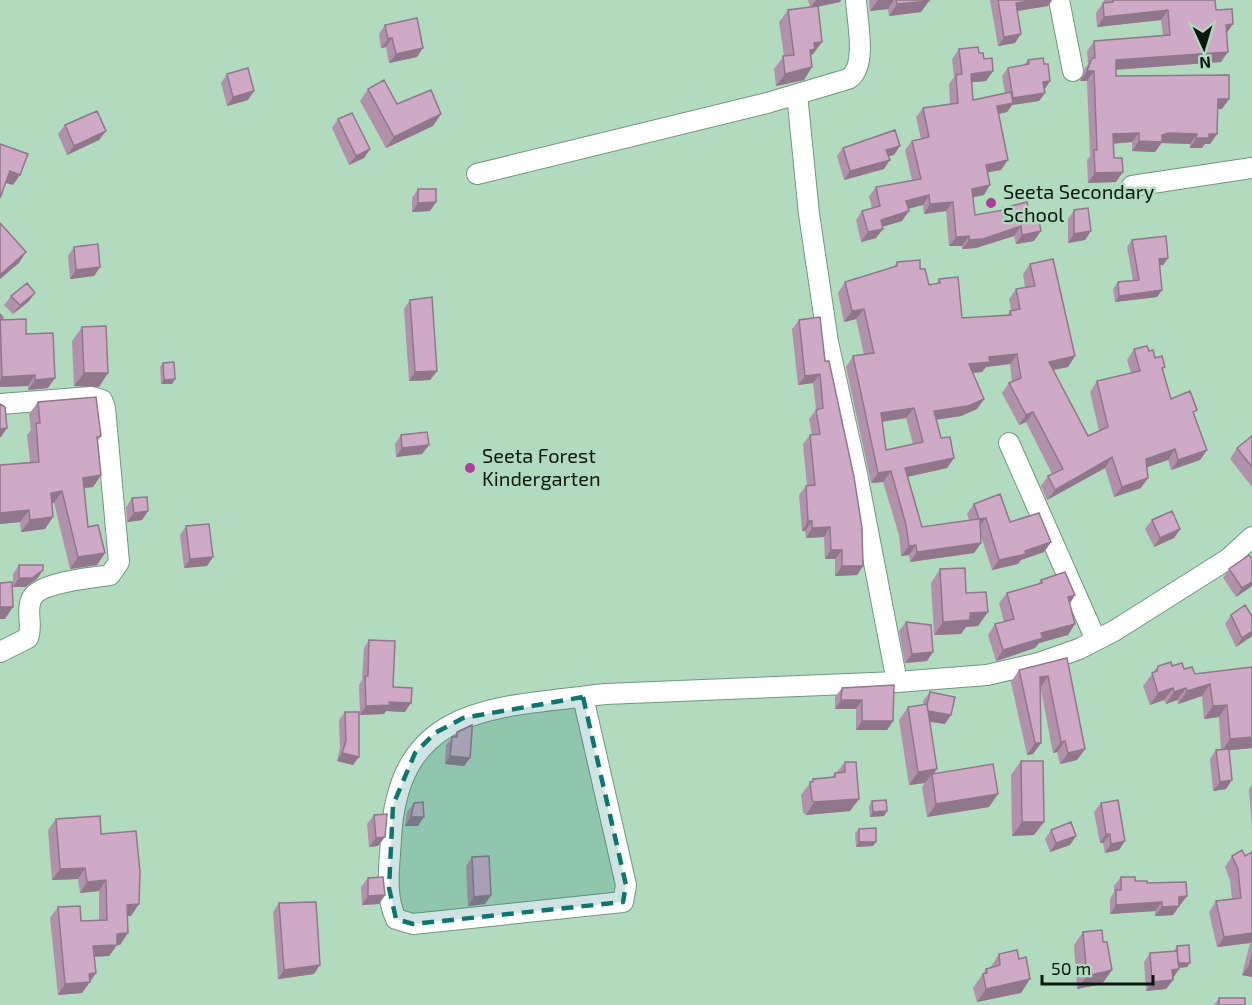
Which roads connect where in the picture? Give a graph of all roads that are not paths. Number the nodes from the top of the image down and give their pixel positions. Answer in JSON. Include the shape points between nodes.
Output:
{"nodes":[{"id":1,"x":856,"y":0,"type":"edge"},
{"id":2,"x":1059,"y":0,"type":"edge"},
{"id":3,"x":1073,"y":71,"type":"dead end"},
{"id":4,"x":797,"y":94,"type":"junction"},
{"id":5,"x":1252,"y":168,"type":"edge"},
{"id":6,"x":477,"y":174,"type":"dead end"},
{"id":7,"x":1131,"y":186,"type":"dead end"},
{"id":8,"x":0,"y":404,"type":"edge"},
{"id":9,"x":1009,"y":443,"type":"dead end"},
{"id":10,"x":1252,"y":537,"type":"edge"},
{"id":11,"x":1096,"y":640,"type":"junction"},
{"id":12,"x":0,"y":652,"type":"edge"},
{"id":13,"x":897,"y":682,"type":"junction"},
{"id":14,"x":584,"y":697,"type":"junction"}],
"edges":[{"from":1,"to":4,"type":"street","via":[[858,71],[848,79]]},
{"from":2,"to":3,"type":"street"},
{"from":4,"to":6,"type":"street"},
{"from":4,"to":13,"type":"street","via":[[828,342]]},
{"from":5,"to":7,"type":"street"},
{"from":8,"to":12,"type":"street","via":[[91,397],[102,400],[118,562],[110,574],[48,586],[36,593],[31,599],[28,638]]},
{"from":9,"to":11,"type":"street"},
{"from":10,"to":11,"type":"street","via":[[1228,559]]},
{"from":11,"to":13,"type":"street","via":[[1039,663],[987,675]]},
{"from":13,"to":14,"type":"street"},
{"from":14,"to":14,"type":"street","via":[[514,706],[463,718],[435,733],[415,753],[393,805],[389,888],[396,919],[413,924],[623,902],[626,885]]}]}
